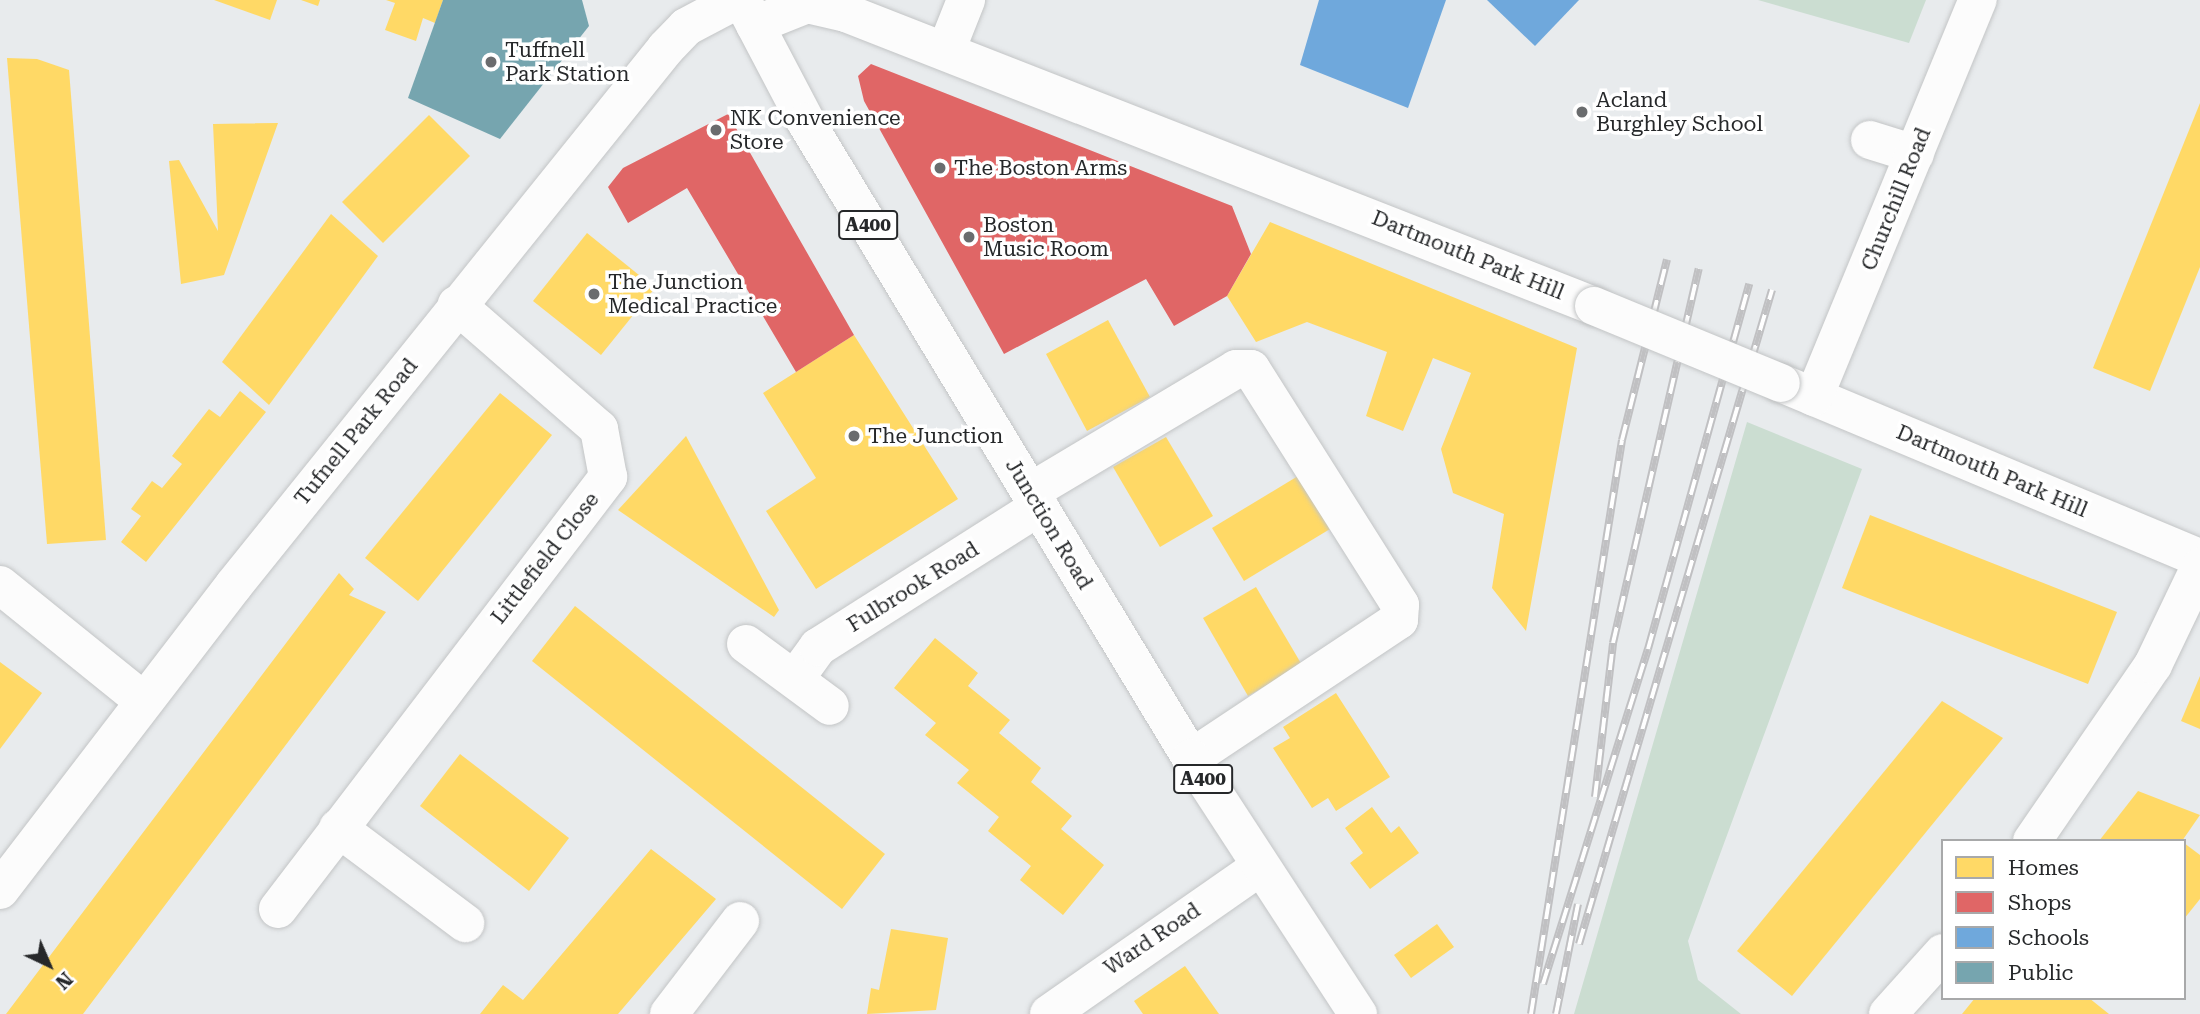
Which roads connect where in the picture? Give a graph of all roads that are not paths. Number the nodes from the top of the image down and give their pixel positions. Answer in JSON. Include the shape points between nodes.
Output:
{"nodes":[{"id":1,"x":966,"y":0,"type":"edge"},
{"id":2,"x":1978,"y":0,"type":"edge"},
{"id":3,"x":745,"y":8,"type":"edge"},
{"id":4,"x":947,"y":48,"type":"junction"},
{"id":5,"x":1870,"y":140,"type":"dead end"},
{"id":6,"x":1915,"y":155,"type":"junction"},
{"id":7,"x":457,"y":305,"type":"junction"},
{"id":8,"x":1797,"y":390,"type":"junction"},
{"id":9,"x":1034,"y":499,"type":"junction"},
{"id":10,"x":2200,"y":558,"type":"edge"},
{"id":11,"x":2200,"y":567,"type":"edge"},
{"id":12,"x":0,"y":585,"type":"edge"},
{"id":13,"x":746,"y":644,"type":"dead end"},
{"id":14,"x":797,"y":676,"type":"junction"},
{"id":15,"x":144,"y":701,"type":"junction"},
{"id":16,"x":830,"y":706,"type":"dead end"},
{"id":17,"x":1191,"y":758,"type":"junction"},
{"id":18,"x":338,"y":828,"type":"junction"},
{"id":19,"x":2033,"y":839,"type":"edge"},
{"id":20,"x":1258,"y":868,"type":"junction"},
{"id":21,"x":0,"y":890,"type":"edge"},
{"id":22,"x":278,"y":909,"type":"dead end"},
{"id":23,"x":740,"y":920,"type":"dead end"},
{"id":24,"x":465,"y":923,"type":"dead end"},
{"id":25,"x":1941,"y":955,"type":"edge"},
{"id":26,"x":668,"y":1014,"type":"edge"},
{"id":27,"x":1049,"y":1014,"type":"edge"},
{"id":28,"x":1358,"y":1014,"type":"edge"},
{"id":29,"x":1888,"y":1014,"type":"edge"}],
"edges":[{"from":1,"to":4,"type":"street"},
{"from":2,"to":6,"type":"street","name":"Churchill Road"},
{"from":3,"to":4,"type":"street","name":"Dartmouth Park Hill","via":[[807,4]]},
{"from":3,"to":7,"type":"street","name":"Tufnell Park Road","via":[[686,27]]},
{"from":3,"to":9,"type":"street","name":"Junction Road","number":"A400","via":[[806,122]]},
{"from":4,"to":8,"type":"street","name":"Dartmouth Park Hill","bridge":true},
{"from":5,"to":6,"type":"street"},
{"from":6,"to":8,"type":"street","name":"Churchill Road"},
{"from":7,"to":15,"type":"street","name":"Tufnell Park Road"},
{"from":7,"to":18,"type":"street","name":"Littlefield Close","via":[[599,429],[608,477]]},
{"from":8,"to":10,"type":"street","name":"Dartmouth Park Hill"},
{"from":9,"to":14,"type":"street","name":"Fulbrook Road","via":[[818,647]]},
{"from":9,"to":17,"type":"street","name":"Junction Road","number":"A400"},
{"from":9,"to":17,"type":"street","name":"Fulbrook Road","via":[[1236,369],[1251,369],[1400,605],[1399,620]]},
{"from":11,"to":19,"type":"street","via":[[2153,665]]},
{"from":12,"to":15,"type":"street"},
{"from":13,"to":14,"type":"street"},
{"from":14,"to":16,"type":"street"},
{"from":15,"to":21,"type":"street","name":"Tufnell Park Road"},
{"from":17,"to":20,"type":"street","name":"Junction Road","number":"A400"},
{"from":18,"to":22,"type":"street","name":"Littlefield Close"},
{"from":18,"to":24,"type":"street"},
{"from":20,"to":27,"type":"street","name":"Ward Road","via":[[1130,952]]},
{"from":20,"to":28,"type":"street","name":"Junction Road","number":"A400"},
{"from":23,"to":26,"type":"street"},
{"from":25,"to":29,"type":"street"}]}
